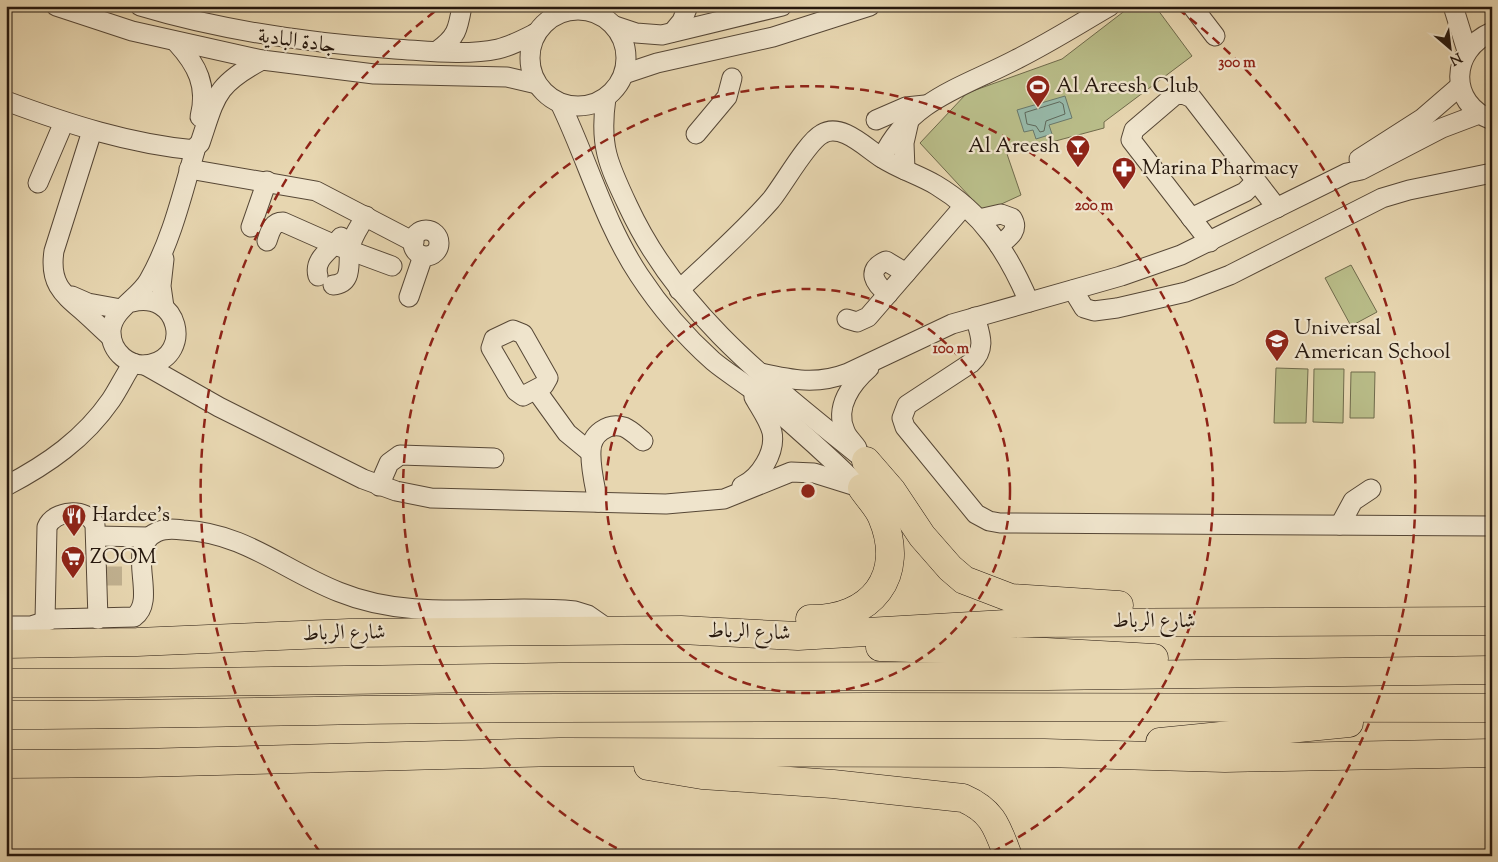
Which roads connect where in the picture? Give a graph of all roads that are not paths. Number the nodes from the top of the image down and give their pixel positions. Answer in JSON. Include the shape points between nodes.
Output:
{"nodes":[{"id":1,"x":56,"y":6,"type":"edge"},
{"id":2,"x":140,"y":6,"type":"edge"},
{"id":3,"x":462,"y":6,"type":"edge"},
{"id":4,"x":782,"y":6,"type":"edge"},
{"id":5,"x":870,"y":6,"type":"edge"},
{"id":6,"x":1110,"y":6,"type":"edge"},
{"id":7,"x":1192,"y":6,"type":"edge"},
{"id":8,"x":1453,"y":6,"type":"edge"},
{"id":9,"x":688,"y":7,"type":"edge"},
{"id":10,"x":712,"y":24,"type":"junction"},
{"id":11,"x":615,"y":26,"type":"junction"},
{"id":12,"x":459,"y":28,"type":"junction"},
{"id":13,"x":673,"y":32,"type":"junction"},
{"id":14,"x":1492,"y":32,"type":"edge"},
{"id":15,"x":536,"y":33,"type":"junction"},
{"id":16,"x":1215,"y":36,"type":"dead end"},
{"id":17,"x":177,"y":42,"type":"junction"},
{"id":18,"x":726,"y":48,"type":"junction"},
{"id":19,"x":478,"y":51,"type":"junction"},
{"id":20,"x":1467,"y":51,"type":"junction"},
{"id":21,"x":437,"y":52,"type":"junction"},
{"id":22,"x":262,"y":60,"type":"junction"},
{"id":23,"x":624,"y":74,"type":"junction"},
{"id":24,"x":536,"y":84,"type":"junction"},
{"id":25,"x":1460,"y":86,"type":"junction"},
{"id":26,"x":606,"y":98,"type":"junction"},
{"id":27,"x":6,"y":101,"type":"edge"},
{"id":28,"x":560,"y":103,"type":"junction"},
{"id":29,"x":925,"y":105,"type":"junction"},
{"id":30,"x":1485,"y":117,"type":"edge"},
{"id":31,"x":876,"y":120,"type":"dead end"},
{"id":32,"x":909,"y":120,"type":"junction"},
{"id":33,"x":64,"y":122,"type":"junction"},
{"id":34,"x":92,"y":131,"type":"junction"},
{"id":35,"x":696,"y":134,"type":"dead end"},
{"id":36,"x":196,"y":149,"type":"junction"},
{"id":37,"x":882,"y":158,"type":"junction"},
{"id":38,"x":189,"y":169,"type":"junction"},
{"id":39,"x":905,"y":170,"type":"junction"},
{"id":40,"x":1347,"y":173,"type":"junction"},
{"id":41,"x":1492,"y":173,"type":"edge"},
{"id":42,"x":267,"y":181,"type":"junction"},
{"id":43,"x":1256,"y":181,"type":"junction"},
{"id":44,"x":38,"y":183,"type":"dead end"},
{"id":45,"x":964,"y":206,"type":"junction"},
{"id":46,"x":1278,"y":208,"type":"junction"},
{"id":47,"x":359,"y":212,"type":"junction"},
{"id":48,"x":1191,"y":218,"type":"junction"},
{"id":49,"x":979,"y":219,"type":"junction"},
{"id":50,"x":251,"y":227,"type":"dead end"},
{"id":51,"x":267,"y":241,"type":"dead end"},
{"id":52,"x":1210,"y":242,"type":"junction"},
{"id":53,"x":343,"y":248,"type":"junction"},
{"id":54,"x":1002,"y":250,"type":"junction"},
{"id":55,"x":164,"y":251,"type":"junction"},
{"id":56,"x":392,"y":266,"type":"dead end"},
{"id":57,"x":906,"y":273,"type":"junction"},
{"id":58,"x":678,"y":290,"type":"junction"},
{"id":59,"x":1073,"y":290,"type":"junction"},
{"id":60,"x":64,"y":294,"type":"junction"},
{"id":61,"x":888,"y":294,"type":"junction"},
{"id":62,"x":409,"y":297,"type":"dead end"},
{"id":63,"x":1024,"y":303,"type":"junction"},
{"id":64,"x":126,"y":306,"type":"junction"},
{"id":65,"x":164,"y":308,"type":"junction"},
{"id":66,"x":975,"y":316,"type":"junction"},
{"id":67,"x":847,"y":320,"type":"dead end"},
{"id":68,"x":111,"y":337,"type":"junction"},
{"id":69,"x":172,"y":348,"type":"junction"},
{"id":70,"x":883,"y":356,"type":"junction"},
{"id":71,"x":139,"y":364,"type":"junction"},
{"id":72,"x":755,"y":380,"type":"junction"},
{"id":73,"x":536,"y":390,"type":"dead end"},
{"id":74,"x":200,"y":396,"type":"junction"},
{"id":75,"x":643,"y":441,"type":"dead end"},
{"id":76,"x":590,"y":452,"type":"junction"},
{"id":77,"x":494,"y":458,"type":"dead end"},
{"id":78,"x":866,"y":461,"type":"junction"},
{"id":79,"x":6,"y":486,"type":"edge"},
{"id":80,"x":379,"y":486,"type":"junction"},
{"id":81,"x":862,"y":488,"type":"junction"},
{"id":82,"x":1371,"y":489,"type":"dead end"},
{"id":83,"x":724,"y":499,"type":"junction"},
{"id":84,"x":598,"y":502,"type":"junction"},
{"id":85,"x":1340,"y":525,"type":"junction"},
{"id":86,"x":1492,"y":526,"type":"edge"},
{"id":87,"x":96,"y":536,"type":"junction"},
{"id":88,"x":148,"y":537,"type":"junction"},
{"id":89,"x":98,"y":619,"type":"junction"},
{"id":90,"x":45,"y":621,"type":"junction"},
{"id":91,"x":1337,"y":621,"type":"junction"},
{"id":92,"x":1492,"y":621,"type":"edge"},
{"id":93,"x":6,"y":626,"type":"edge"},
{"id":94,"x":681,"y":630,"type":"junction"},
{"id":95,"x":612,"y":632,"type":"junction"},
{"id":96,"x":798,"y":636,"type":"junction"},
{"id":97,"x":6,"y":644,"type":"edge"},
{"id":98,"x":1492,"y":670,"type":"edge"},
{"id":99,"x":1360,"y":671,"type":"junction"},
{"id":100,"x":6,"y":683,"type":"edge"},
{"id":101,"x":1492,"y":709,"type":"edge"},
{"id":102,"x":6,"y":715,"type":"edge"},
{"id":103,"x":560,"y":752,"type":"junction"},
{"id":104,"x":1044,"y":753,"type":"junction"},
{"id":105,"x":1492,"y":753,"type":"edge"},
{"id":106,"x":140,"y":763,"type":"junction"},
{"id":107,"x":6,"y":764,"type":"edge"},
{"id":108,"x":6,"y":779,"type":"edge"},
{"id":109,"x":1002,"y":850,"type":"edge"}],
"edges":[{"from":1,"to":17,"type":"street","name":"جادة البادية"},
{"from":2,"to":21,"type":"street","name":"جادة البادية","via":[[290,39]]},
{"from":3,"to":12,"type":"street"},
{"from":4,"to":10,"type":"street"},
{"from":5,"to":18,"type":"street","via":[[773,37]]},
{"from":6,"to":29,"type":"street","via":[[1029,53]]},
{"from":7,"to":16,"type":"street"},
{"from":8,"to":20,"type":"street"},
{"from":9,"to":10,"type":"street"},
{"from":9,"to":13,"type":"street"},
{"from":10,"to":13,"type":"street"},
{"from":11,"to":13,"type":"street","via":[[644,35]]},
{"from":11,"to":15,"type":"street","via":[[598,14],[574,10],[550,18]]},
{"from":11,"to":23,"type":"street","via":[[625,49]]},
{"from":12,"to":19,"type":"street"},
{"from":12,"to":21,"type":"street"},
{"from":14,"to":20,"type":"street"},
{"from":15,"to":19,"type":"street","name":"جادة البادية","via":[[507,46]]},
{"from":15,"to":24,"type":"street","via":[[529,53]]},
{"from":17,"to":22,"type":"street","name":"جادة البادية"},
{"from":17,"to":36,"type":"street","via":[[195,64],[202,80],[204,98],[195,139]]},
{"from":18,"to":23,"type":"street"},
{"from":18,"to":35,"type":"street","via":[[731,74],[727,97]]},
{"from":19,"to":21,"type":"street","name":"جادة البادية"},
{"from":20,"to":25,"type":"street"},
{"from":22,"to":24,"type":"street","name":"جادة البادية","via":[[374,74],[507,77]]},
{"from":22,"to":36,"type":"street","via":[[232,77],[221,89],[212,104]]},
{"from":23,"to":26,"type":"street"},
{"from":24,"to":28,"type":"street"},
{"from":25,"to":30,"type":"street","via":[[1467,102]]},
{"from":25,"to":40,"type":"street","via":[[1418,121],[1355,162]]},
{"from":26,"to":28,"type":"street","via":[[579,107]]},
{"from":26,"to":58,"type":"street","via":[[603,139],[611,167],[646,242]]},
{"from":27,"to":33,"type":"street"},
{"from":28,"to":72,"type":"street","via":[[611,226],[639,276],[668,314],[714,362]]},
{"from":29,"to":31,"type":"street","via":[[906,108]]},
{"from":29,"to":32,"type":"street"},
{"from":30,"to":40,"type":"street","via":[[1442,128],[1361,170]]},
{"from":32,"to":37,"type":"street","via":[[893,137]]},
{"from":32,"to":39,"type":"street","via":[[904,143]]},
{"from":33,"to":34,"type":"street"},
{"from":33,"to":44,"type":"street"},
{"from":34,"to":36,"type":"street","via":[[160,147]]},
{"from":34,"to":60,"type":"street","via":[[54,251],[54,274]]},
{"from":36,"to":38,"type":"street"},
{"from":37,"to":39,"type":"street"},
{"from":37,"to":58,"type":"street","via":[[840,132],[823,133],[814,140],[763,209]]},
{"from":38,"to":42,"type":"street"},
{"from":38,"to":55,"type":"street"},
{"from":39,"to":45,"type":"street"},
{"from":40,"to":46,"type":"street"},
{"from":41,"to":59,"type":"street","via":[[1382,198],[1230,275],[1186,292],[1094,311],[1084,308]]},
{"from":42,"to":47,"type":"street","via":[[316,191]]},
{"from":42,"to":50,"type":"street"},
{"from":43,"to":46,"type":"street"},
{"from":43,"to":48,"type":"street","via":[[1245,192]]},
{"from":43,"to":48,"type":"street","via":[[1192,98],[1175,95],[1130,137]]},
{"from":45,"to":49,"type":"street"},
{"from":45,"to":57,"type":"street"},
{"from":46,"to":52,"type":"street"},
{"from":47,"to":53,"type":"street","via":[[348,221]]},
{"from":47,"to":62,"type":"street","via":[[418,249]]},
{"from":48,"to":52,"type":"street"},
{"from":49,"to":54,"type":"street"},
{"from":49,"to":54,"type":"street","via":[[1001,214],[1012,218],[1015,225],[1013,233]]},
{"from":51,"to":53,"type":"street","via":[[275,224],[283,222]]},
{"from":52,"to":59,"type":"street","via":[[1151,266]]},
{"from":53,"to":53,"type":"street","via":[[348,276],[342,283],[326,280],[317,267],[320,259]]},
{"from":53,"to":56,"type":"street"},
{"from":54,"to":63,"type":"street","via":[[1012,262]]},
{"from":55,"to":64,"type":"street","via":[[147,283]]},
{"from":55,"to":65,"type":"street","via":[[161,286]]},
{"from":57,"to":61,"type":"street"},
{"from":57,"to":61,"type":"street","via":[[891,262],[879,265],[874,274],[875,283]]},
{"from":58,"to":72,"type":"street"},
{"from":59,"to":63,"type":"street"},
{"from":60,"to":64,"type":"street","via":[[88,303]]},
{"from":60,"to":68,"type":"street"},
{"from":61,"to":67,"type":"street","via":[[865,319],[857,322]]},
{"from":63,"to":66,"type":"street"},
{"from":64,"to":65,"type":"street","via":[[149,300]]},
{"from":64,"to":68,"type":"street","via":[[113,322]]},
{"from":65,"to":69,"type":"street","via":[[174,322],[176,340]]},
{"from":66,"to":70,"type":"street","via":[[930,332]]},
{"from":66,"to":85,"type":"street","via":[[981,339],[978,355],[971,363],[907,405],[902,418],[905,427],[980,517],[1000,523]]},
{"from":68,"to":71,"type":"street","via":[[120,355]]},
{"from":69,"to":71,"type":"street","via":[[161,360]]},
{"from":69,"to":74,"type":"street","via":[[178,373]]},
{"from":70,"to":72,"type":"street","via":[[848,373],[820,381]]},
{"from":70,"to":78,"type":"street","via":[[852,385],[842,412],[845,431]]},
{"from":71,"to":74,"type":"street"},
{"from":71,"to":79,"type":"street","via":[[84,433],[56,457]]},
{"from":72,"to":78,"type":"street"},
{"from":72,"to":81,"type":"street"},
{"from":72,"to":83,"type":"street","via":[[772,433],[770,453],[762,469]]},
{"from":73,"to":76,"type":"street","via":[[567,433]]},
{"from":74,"to":80,"type":"street"},
{"from":75,"to":76,"type":"street","via":[[625,428],[611,426],[598,433]]},
{"from":76,"to":84,"type":"street"},
{"from":77,"to":80,"type":"street","via":[[400,455],[389,463]]},
{"from":78,"to":91,"type":"highway","via":[[950,568],[964,580],[1011,598],[1093,604],[1199,606]]},
{"from":80,"to":84,"type":"street","via":[[451,500]]},
{"from":81,"to":83,"type":"street","via":[[814,473],[791,472]]},
{"from":81,"to":94,"type":"highway","via":[[881,515],[892,554],[879,592],[860,608],[835,618],[730,617]]},
{"from":82,"to":85,"type":"street","via":[[1352,501]]},
{"from":83,"to":84,"type":"street","via":[[666,504]]},
{"from":85,"to":86,"type":"street"},
{"from":87,"to":88,"type":"street"},
{"from":87,"to":89,"type":"street","via":[[100,576]]},
{"from":87,"to":90,"type":"street","via":[[94,521],[85,514],[62,514],[48,523]]},
{"from":88,"to":89,"type":"street","via":[[135,576],[142,605],[138,614],[129,618]]},
{"from":88,"to":95,"type":"street","via":[[165,529],[221,535],[325,587],[390,607],[425,611],[570,610],[588,615]]},
{"from":89,"to":90,"type":"street","via":[[57,618]]},
{"from":90,"to":93,"type":"street","via":[[31,626]]},
{"from":91,"to":92,"type":"highway","name":"شارع الرباط"},
{"from":91,"to":96,"type":"highway","name":"شارع الرباط","via":[[1024,623]]},
{"from":94,"to":95,"type":"highway","name":"شارع الرباط"},
{"from":94,"to":96,"type":"highway","name":"شارع الرباط"},
{"from":95,"to":97,"type":"highway","name":"شارع الرباط","via":[[349,634]]},
{"from":96,"to":99,"type":"highway","via":[[874,647],[1046,652]]},
{"from":98,"to":99,"type":"highway","name":"شارع الرباط"},
{"from":99,"to":100,"type":"highway","name":"شارع الرباط"},
{"from":101,"to":102,"type":"highway","via":[[548,708]]},
{"from":101,"to":104,"type":"highway"},
{"from":103,"to":104,"type":"highway"},
{"from":103,"to":106,"type":"highway"},
{"from":103,"to":109,"type":"highway","via":[[702,774],[963,798],[984,810],[998,828]]},
{"from":104,"to":105,"type":"highway","via":[[1225,758]]},
{"from":106,"to":107,"type":"highway"},
{"from":106,"to":108,"type":"highway"}]}
